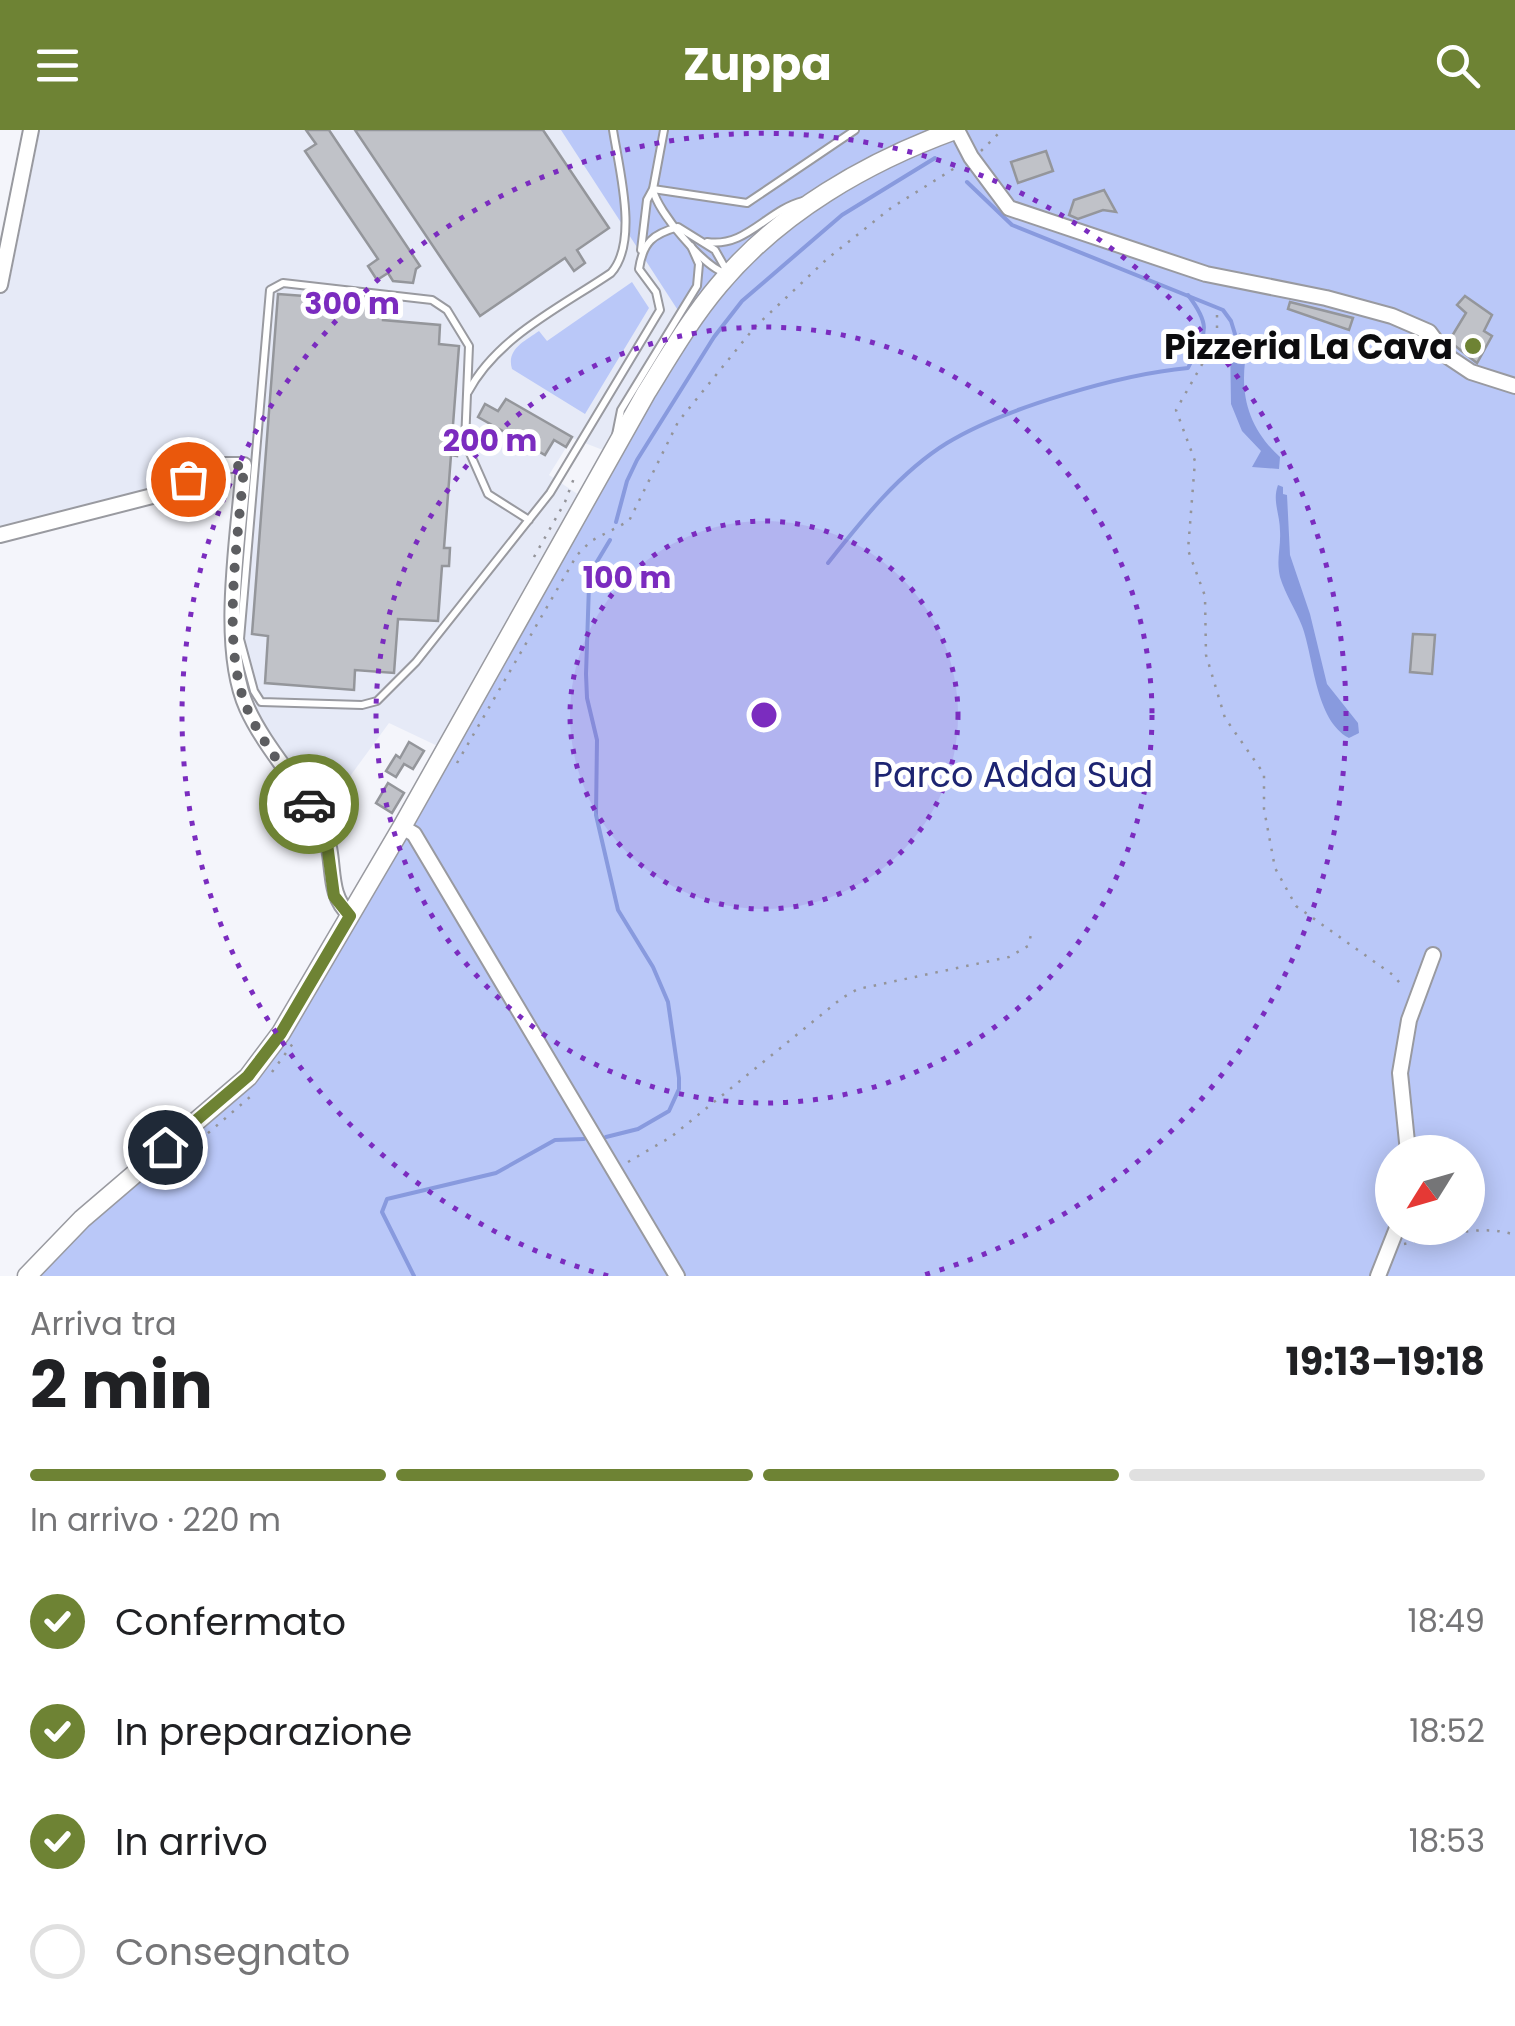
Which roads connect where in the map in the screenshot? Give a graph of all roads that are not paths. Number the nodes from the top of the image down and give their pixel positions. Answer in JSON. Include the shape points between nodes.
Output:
{"nodes":[{"id":1,"x":31,"y":130,"type":"edge"},
{"id":2,"x":613,"y":130,"type":"edge"},
{"id":3,"x":664,"y":130,"type":"edge"},
{"id":4,"x":855,"y":130,"type":"edge"},
{"id":5,"x":956,"y":130,"type":"edge"},
{"id":6,"x":653,"y":189,"type":"junction"},
{"id":7,"x":814,"y":200,"type":"junction"},
{"id":8,"x":678,"y":227,"type":"junction"},
{"id":9,"x":701,"y":240,"type":"junction"},
{"id":10,"x":691,"y":246,"type":"junction"},
{"id":11,"x":641,"y":255,"type":"junction"},
{"id":12,"x":729,"y":274,"type":"junction"},
{"id":13,"x":0,"y":286,"type":"edge"},
{"id":14,"x":1515,"y":386,"type":"edge"},
{"id":15,"x":466,"y":398,"type":"junction"},
{"id":16,"x":616,"y":447,"type":"junction"},
{"id":17,"x":529,"y":520,"type":"junction"},
{"id":18,"x":0,"y":534,"type":"edge"},
{"id":19,"x":402,"y":827,"type":"junction"},
{"id":20,"x":350,"y":916,"type":"junction"},
{"id":21,"x":1433,"y":955,"type":"dead end"},
{"id":22,"x":1406,"y":1135,"type":"edge"},
{"id":23,"x":1392,"y":1245,"type":"edge"},
{"id":24,"x":27,"y":1276,"type":"edge"},
{"id":25,"x":677,"y":1276,"type":"edge"},
{"id":26,"x":1378,"y":1276,"type":"edge"}],
"edges":[{"from":1,"to":13,"type":"street"},
{"from":2,"to":15,"type":"lane","via":[[626,224],[618,265],[501,349]]},
{"from":3,"to":6,"type":"lane"},
{"from":4,"to":6,"type":"lane","via":[[747,204]]},
{"from":5,"to":7,"type":"street","via":[[900,152]]},
{"from":5,"to":14,"type":"street","via":[[1009,208],[1206,274],[1392,316],[1429,332],[1471,372]]},
{"from":6,"to":8,"type":"lane"},
{"from":6,"to":11,"type":"lane"},
{"from":7,"to":9,"type":"lane","via":[[780,209],[731,242]]},
{"from":7,"to":12,"type":"street"},
{"from":8,"to":9,"type":"lane"},
{"from":8,"to":10,"type":"lane"},
{"from":8,"to":11,"type":"lane","via":[[652,237]]},
{"from":9,"to":12,"type":"lane"},
{"from":10,"to":12,"type":"lane"},
{"from":10,"to":16,"type":"lane","via":[[697,286],[620,410]]},
{"from":11,"to":17,"type":"lane","via":[[639,268],[660,310]]},
{"from":12,"to":16,"type":"street","via":[[680,338]]},
{"from":15,"to":17,"type":"lane","via":[[465,442],[488,494]]},
{"from":15,"to":17,"type":"lane","via":[[470,346],[447,310],[432,300],[283,283],[270,290],[240,639],[254,691],[262,702],[377,701]]},
{"from":16,"to":19,"type":"street"},
{"from":18,"to":20,"type":"street","via":[[168,492],[208,466],[244,466],[233,632],[241,692],[316,816],[330,854],[334,896]]},
{"from":19,"to":20,"type":"street"},
{"from":19,"to":25,"type":"street","via":[[414,834]]},
{"from":20,"to":24,"type":"street","via":[[248,1076],[82,1219]]},
{"from":21,"to":22,"type":"street","via":[[1400,1072]]},
{"from":23,"to":26,"type":"street"}]}
